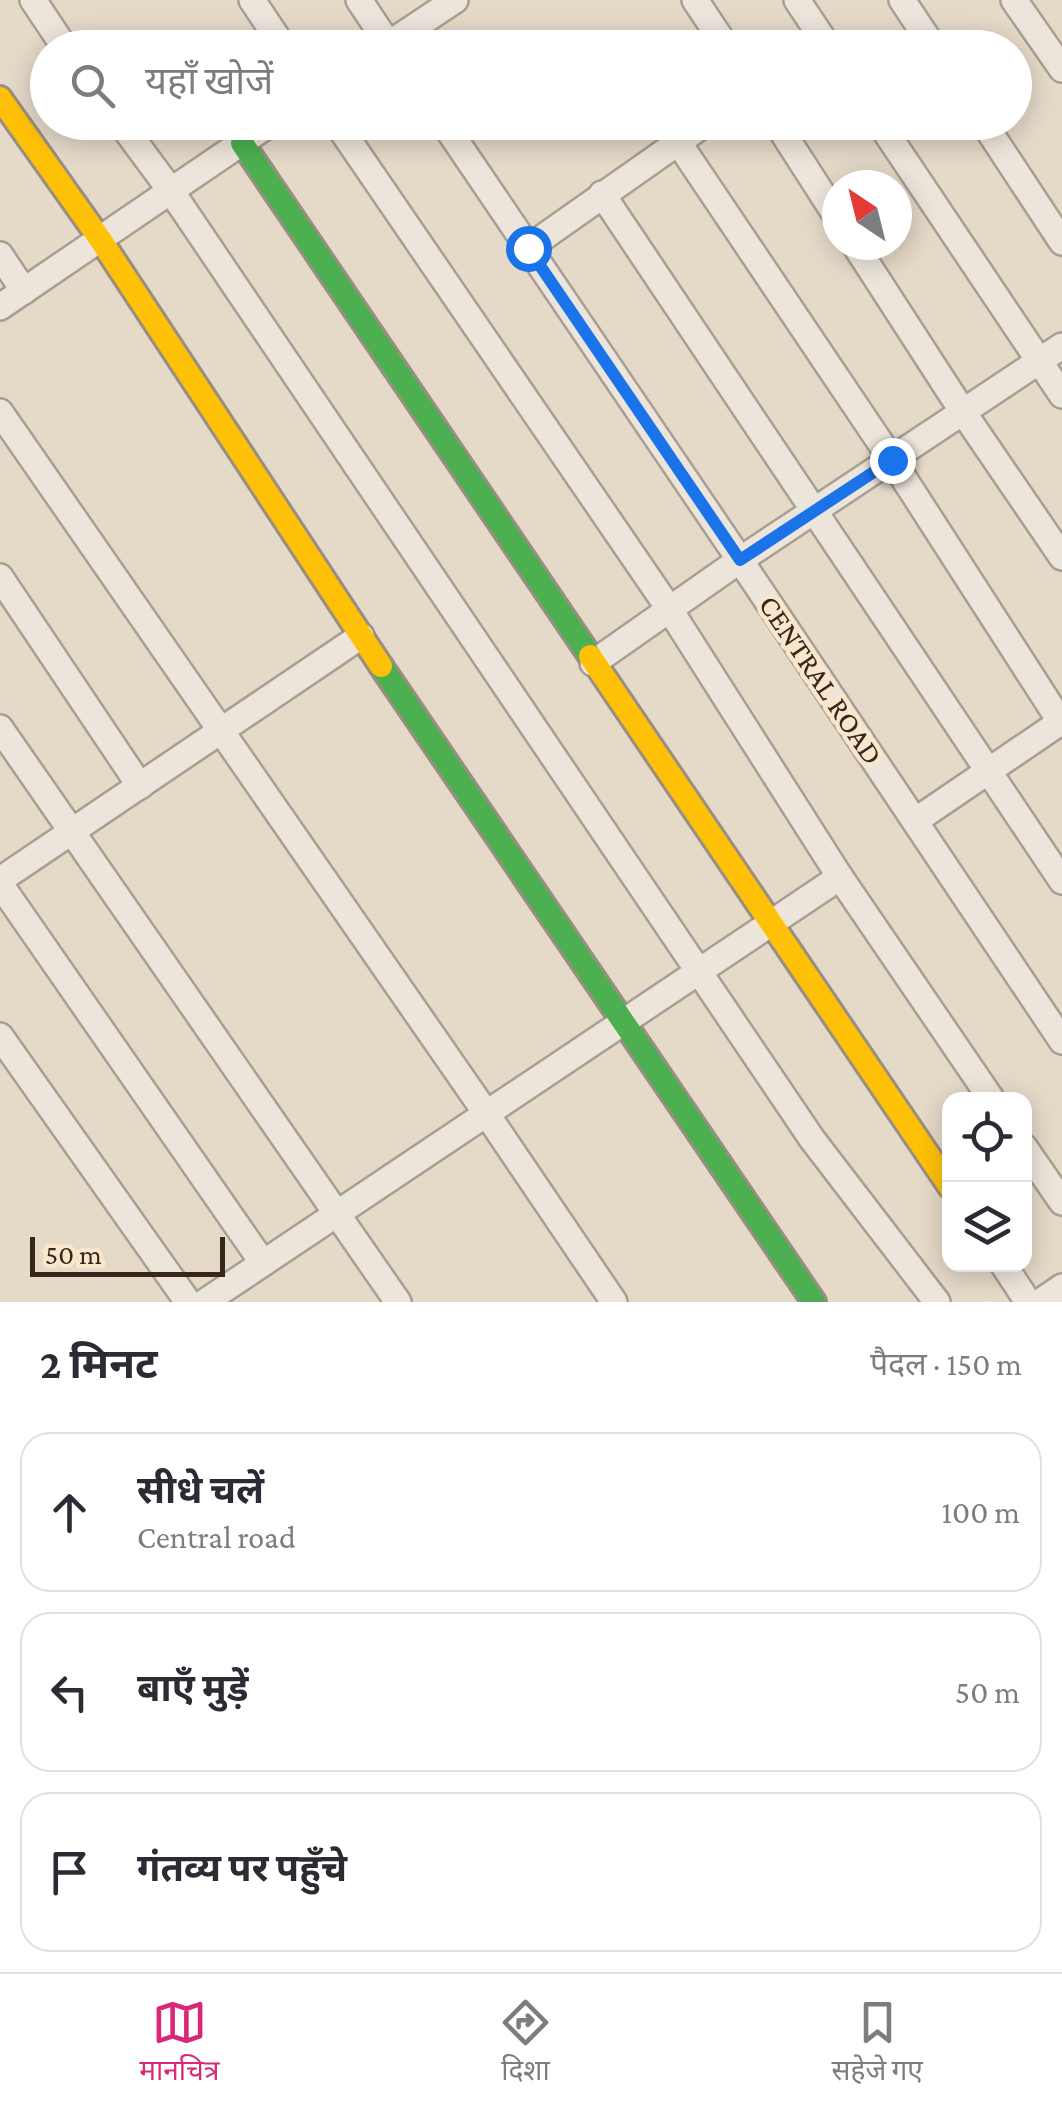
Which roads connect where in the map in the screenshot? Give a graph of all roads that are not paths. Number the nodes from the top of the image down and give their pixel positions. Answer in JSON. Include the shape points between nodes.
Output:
{"nodes":[{"id":1,"x":33,"y":0,"type":"edge"},
{"id":2,"x":252,"y":0,"type":"edge"},
{"id":3,"x":359,"y":0,"type":"edge"},
{"id":4,"x":455,"y":0,"type":"edge"},
{"id":5,"x":696,"y":0,"type":"edge"},
{"id":6,"x":797,"y":0,"type":"edge"},
{"id":7,"x":902,"y":0,"type":"edge"},
{"id":8,"x":1014,"y":0,"type":"edge"},
{"id":9,"x":53,"y":30,"type":"edge"},
{"id":10,"x":272,"y":30,"type":"edge"},
{"id":11,"x":378,"y":30,"type":"edge"},
{"id":12,"x":411,"y":30,"type":"edge"},
{"id":13,"x":715,"y":30,"type":"edge"},
{"id":14,"x":817,"y":30,"type":"edge"},
{"id":15,"x":922,"y":30,"type":"edge"},
{"id":16,"x":1062,"y":69,"type":"edge"},
{"id":17,"x":0,"y":98,"type":"edge"},
{"id":18,"x":133,"y":140,"type":"edge"},
{"id":19,"x":245,"y":140,"type":"edge"},
{"id":20,"x":348,"y":140,"type":"edge"},
{"id":21,"x":454,"y":140,"type":"edge"},
{"id":22,"x":681,"y":140,"type":"edge"},
{"id":23,"x":788,"y":140,"type":"edge"},
{"id":24,"x":892,"y":140,"type":"edge"},
{"id":25,"x":995,"y":140,"type":"edge"},
{"id":26,"x":242,"y":142,"type":"junction"},
{"id":27,"x":678,"y":142,"type":"junction"},
{"id":28,"x":171,"y":191,"type":"junction"},
{"id":29,"x":602,"y":194,"type":"junction"},
{"id":30,"x":822,"y":194,"type":"edge"},
{"id":31,"x":100,"y":238,"type":"junction"},
{"id":32,"x":1062,"y":242,"type":"edge"},
{"id":33,"x":528,"y":248,"type":"junction"},
{"id":34,"x":0,"y":256,"type":"edge"},
{"id":35,"x":865,"y":260,"type":"edge"},
{"id":36,"x":24,"y":290,"type":"junction"},
{"id":37,"x":0,"y":308,"type":"edge"},
{"id":38,"x":1062,"y":346,"type":"edge"},
{"id":39,"x":1040,"y":361,"type":"junction"},
{"id":40,"x":1062,"y":395,"type":"edge"},
{"id":41,"x":0,"y":412,"type":"edge"},
{"id":42,"x":963,"y":412,"type":"junction"},
{"id":43,"x":892,"y":460,"type":"junction"},
{"id":44,"x":816,"y":510,"type":"junction"},
{"id":45,"x":1062,"y":557,"type":"edge"},
{"id":46,"x":740,"y":560,"type":"junction"},
{"id":47,"x":0,"y":576,"type":"edge"},
{"id":48,"x":670,"y":610,"type":"junction"},
{"id":49,"x":361,"y":636,"type":"junction"},
{"id":50,"x":593,"y":662,"type":"junction"},
{"id":51,"x":1062,"y":722,"type":"edge"},
{"id":52,"x":0,"y":728,"type":"edge"},
{"id":53,"x":221,"y":730,"type":"junction"},
{"id":54,"x":988,"y":771,"type":"junction"},
{"id":55,"x":140,"y":786,"type":"junction"},
{"id":56,"x":915,"y":821,"type":"junction"},
{"id":57,"x":72,"y":831,"type":"junction"},
{"id":58,"x":840,"y":877,"type":"junction"},
{"id":59,"x":1062,"y":881,"type":"edge"},
{"id":60,"x":0,"y":882,"type":"edge"},
{"id":61,"x":770,"y":924,"type":"junction"},
{"id":62,"x":699,"y":971,"type":"junction"},
{"id":63,"x":623,"y":1022,"type":"junction"},
{"id":64,"x":0,"y":1036,"type":"edge"},
{"id":65,"x":1062,"y":1041,"type":"edge"},
{"id":66,"x":987,"y":1092,"type":"edge"},
{"id":67,"x":486,"y":1114,"type":"junction"},
{"id":68,"x":1032,"y":1159,"type":"edge"},
{"id":69,"x":947,"y":1182,"type":"edge"},
{"id":70,"x":1062,"y":1202,"type":"edge"},
{"id":71,"x":337,"y":1214,"type":"junction"},
{"id":72,"x":263,"y":1263,"type":"junction"},
{"id":73,"x":1007,"y":1272,"type":"edge"},
{"id":74,"x":1062,"y":1287,"type":"edge"},
{"id":75,"x":188,"y":1302,"type":"edge"},
{"id":76,"x":205,"y":1302,"type":"edge"},
{"id":77,"x":398,"y":1302,"type":"edge"},
{"id":78,"x":614,"y":1302,"type":"edge"},
{"id":79,"x":814,"y":1302,"type":"edge"},
{"id":80,"x":937,"y":1302,"type":"edge"},
{"id":81,"x":1028,"y":1302,"type":"edge"},
{"id":82,"x":1040,"y":1302,"type":"edge"}],
"edges":[{"from":1,"to":9,"type":"street"},
{"from":2,"to":10,"type":"street"},
{"from":3,"to":11,"type":"street"},
{"from":4,"to":12,"type":"street"},
{"from":5,"to":13,"type":"street"},
{"from":6,"to":14,"type":"street"},
{"from":7,"to":15,"type":"street"},
{"from":8,"to":16,"type":"street"},
{"from":17,"to":31,"type":"street"},
{"from":18,"to":28,"type":"street"},
{"from":19,"to":26,"type":"street"},
{"from":20,"to":48,"type":"street"},
{"from":21,"to":33,"type":"street","name":"CENTRAL ROAD"},
{"from":22,"to":27,"type":"street"},
{"from":23,"to":30,"type":"street"},
{"from":24,"to":39,"type":"street"},
{"from":25,"to":32,"type":"street"},
{"from":26,"to":28,"type":"street"},
{"from":26,"to":50,"type":"street"},
{"from":27,"to":29,"type":"street"},
{"from":27,"to":43,"type":"street"},
{"from":28,"to":31,"type":"street"},
{"from":28,"to":62,"type":"street"},
{"from":29,"to":33,"type":"street"},
{"from":29,"to":44,"type":"street"},
{"from":31,"to":36,"type":"street"},
{"from":31,"to":49,"type":"street"},
{"from":33,"to":46,"type":"street","name":"CENTRAL ROAD"},
{"from":34,"to":36,"type":"street"},
{"from":35,"to":42,"type":"street"},
{"from":36,"to":37,"type":"street"},
{"from":38,"to":39,"type":"street"},
{"from":39,"to":40,"type":"street"},
{"from":39,"to":42,"type":"street"},
{"from":41,"to":53,"type":"street"},
{"from":42,"to":43,"type":"street"},
{"from":42,"to":45,"type":"street"},
{"from":43,"to":44,"type":"street"},
{"from":43,"to":51,"type":"street"},
{"from":44,"to":46,"type":"street"},
{"from":44,"to":54,"type":"street"},
{"from":46,"to":48,"type":"street"},
{"from":46,"to":56,"type":"street","name":"CENTRAL ROAD"},
{"from":47,"to":55,"type":"street"},
{"from":48,"to":50,"type":"street"},
{"from":48,"to":58,"type":"street"},
{"from":49,"to":53,"type":"street"},
{"from":49,"to":63,"type":"street"},
{"from":50,"to":61,"type":"street"},
{"from":51,"to":54,"type":"street"},
{"from":52,"to":57,"type":"street"},
{"from":53,"to":55,"type":"street"},
{"from":53,"to":67,"type":"street"},
{"from":54,"to":56,"type":"street"},
{"from":54,"to":59,"type":"street"},
{"from":55,"to":57,"type":"street"},
{"from":56,"to":65,"type":"street","name":"CENTRAL ROAD"},
{"from":57,"to":60,"type":"street"},
{"from":57,"to":71,"type":"street"},
{"from":58,"to":61,"type":"street"},
{"from":58,"to":66,"type":"street"},
{"from":60,"to":72,"type":"street"},
{"from":61,"to":62,"type":"street"},
{"from":61,"to":69,"type":"street"},
{"from":62,"to":63,"type":"street"},
{"from":62,"to":80,"type":"street","via":[[812,1140]]},
{"from":63,"to":67,"type":"street"},
{"from":63,"to":79,"type":"street"},
{"from":64,"to":75,"type":"street"},
{"from":67,"to":71,"type":"street"},
{"from":67,"to":78,"type":"street"},
{"from":68,"to":70,"type":"street"},
{"from":71,"to":72,"type":"street"},
{"from":71,"to":77,"type":"street"},
{"from":72,"to":76,"type":"street"},
{"from":73,"to":81,"type":"street"},
{"from":74,"to":82,"type":"street"}]}
